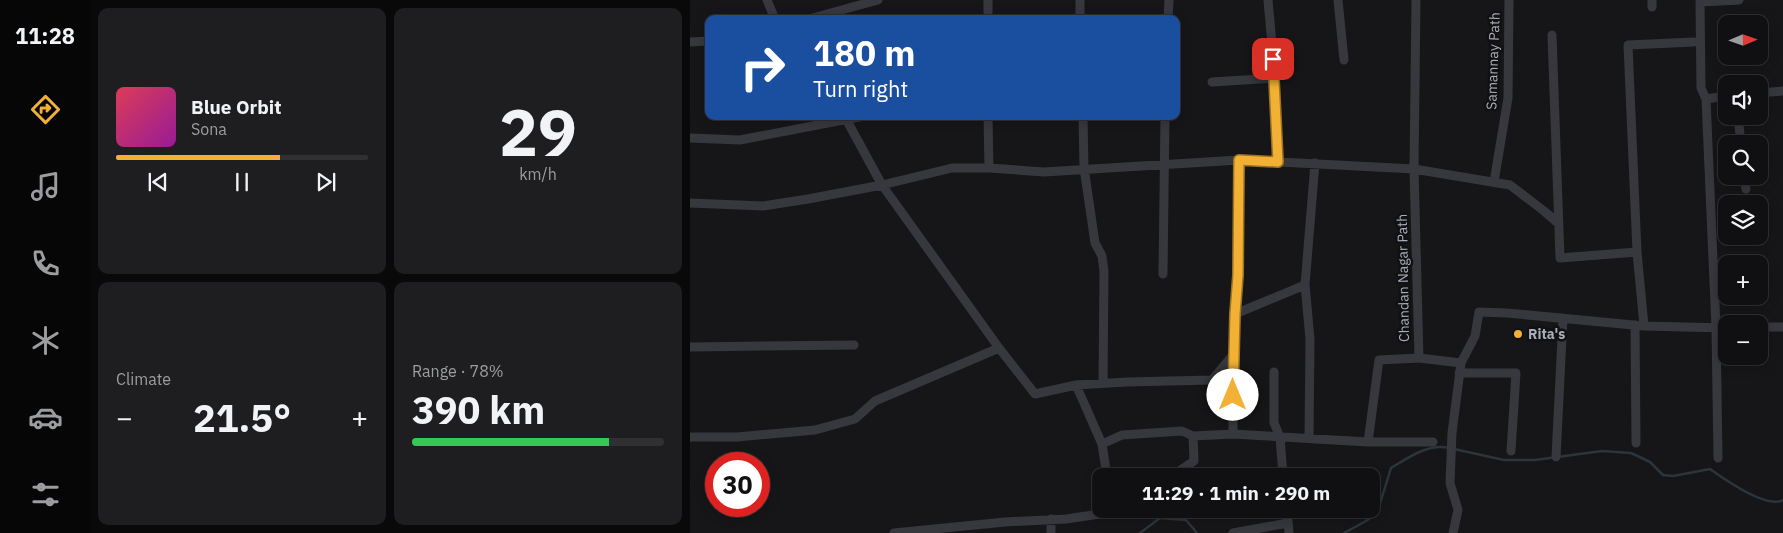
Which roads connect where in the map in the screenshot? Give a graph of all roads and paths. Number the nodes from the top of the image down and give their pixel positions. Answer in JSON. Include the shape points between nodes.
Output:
{"nodes":[{"id":1,"x":767,"y":0,"type":"edge"},
{"id":2,"x":878,"y":0,"type":"edge"},
{"id":3,"x":988,"y":0,"type":"edge"},
{"id":4,"x":1080,"y":0,"type":"edge"},
{"id":5,"x":1169,"y":0,"type":"edge"},
{"id":6,"x":1268,"y":0,"type":"edge"},
{"id":7,"x":1338,"y":0,"type":"edge"},
{"id":8,"x":1416,"y":0,"type":"edge"},
{"id":9,"x":1509,"y":0,"type":"edge"},
{"id":10,"x":1739,"y":0,"type":"edge"},
{"id":11,"x":773,"y":15,"type":"edge"},
{"id":12,"x":824,"y":15,"type":"edge"},
{"id":13,"x":988,"y":15,"type":"edge"},
{"id":14,"x":1080,"y":15,"type":"edge"},
{"id":15,"x":1168,"y":15,"type":"edge"},
{"id":16,"x":1552,"y":35,"type":"dead end"},
{"id":17,"x":705,"y":41,"type":"edge"},
{"id":18,"x":690,"y":42,"type":"edge"},
{"id":19,"x":1694,"y":42,"type":"dead end"},
{"id":20,"x":1344,"y":60,"type":"dead end"},
{"id":21,"x":1275,"y":78,"type":"junction"},
{"id":22,"x":1212,"y":82,"type":"dead end"},
{"id":23,"x":1783,"y":92,"type":"edge"},
{"id":24,"x":1768,"y":93,"type":"edge"},
{"id":25,"x":1718,"y":97,"type":"edge"},
{"id":26,"x":1706,"y":98,"type":"junction"},
{"id":27,"x":841,"y":120,"type":"edge"},
{"id":28,"x":847,"y":120,"type":"edge"},
{"id":29,"x":988,"y":120,"type":"edge"},
{"id":30,"x":1082,"y":120,"type":"edge"},
{"id":31,"x":1165,"y":120,"type":"edge"},
{"id":32,"x":690,"y":138,"type":"edge"},
{"id":33,"x":1239,"y":160,"type":"junction"},
{"id":34,"x":1278,"y":162,"type":"junction"},
{"id":35,"x":1164,"y":163,"type":"junction"},
{"id":36,"x":1315,"y":163,"type":"junction"},
{"id":37,"x":989,"y":168,"type":"junction"},
{"id":38,"x":1084,"y":168,"type":"junction"},
{"id":39,"x":1414,"y":169,"type":"junction"},
{"id":40,"x":1494,"y":182,"type":"junction"},
{"id":41,"x":882,"y":185,"type":"junction"},
{"id":42,"x":1745,"y":185,"type":"edge"},
{"id":43,"x":1746,"y":189,"type":"dead end"},
{"id":44,"x":690,"y":203,"type":"edge"},
{"id":45,"x":1559,"y":224,"type":"junction"},
{"id":46,"x":1637,"y":252,"type":"junction"},
{"id":47,"x":1164,"y":274,"type":"dead end"},
{"id":48,"x":1305,"y":285,"type":"junction"},
{"id":49,"x":1235,"y":314,"type":"junction"},
{"id":50,"x":1563,"y":318,"type":"junction"},
{"id":51,"x":1635,"y":325,"type":"junction"},
{"id":52,"x":1644,"y":326,"type":"junction"},
{"id":53,"x":1783,"y":326,"type":"edge"},
{"id":54,"x":1768,"y":327,"type":"edge"},
{"id":55,"x":1716,"y":328,"type":"junction"},
{"id":56,"x":854,"y":345,"type":"dead end"},
{"id":57,"x":690,"y":347,"type":"edge"},
{"id":58,"x":999,"y":348,"type":"junction"},
{"id":59,"x":1233,"y":355,"type":"junction"},
{"id":60,"x":1419,"y":358,"type":"junction"},
{"id":61,"x":1461,"y":363,"type":"junction"},
{"id":62,"x":1274,"y":372,"type":"dead end"},
{"id":63,"x":1459,"y":373,"type":"junction"},
{"id":64,"x":1104,"y":383,"type":"junction"},
{"id":65,"x":1076,"y":385,"type":"junction"},
{"id":66,"x":1233,"y":434,"type":"junction"},
{"id":67,"x":1193,"y":436,"type":"junction"},
{"id":68,"x":690,"y":437,"type":"edge"},
{"id":69,"x":1280,"y":437,"type":"junction"},
{"id":70,"x":1309,"y":438,"type":"junction"},
{"id":71,"x":1368,"y":442,"type":"junction"},
{"id":72,"x":1433,"y":442,"type":"dead end"},
{"id":73,"x":1636,"y":443,"type":"dead end"},
{"id":74,"x":1102,"y":444,"type":"junction"},
{"id":75,"x":1511,"y":451,"type":"dead end"},
{"id":76,"x":1556,"y":458,"type":"dead end"},
{"id":77,"x":1718,"y":458,"type":"dead end"},
{"id":78,"x":1106,"y":468,"type":"edge"},
{"id":79,"x":1184,"y":468,"type":"edge"},
{"id":80,"x":1283,"y":468,"type":"edge"},
{"id":81,"x":1092,"y":513,"type":"edge"},
{"id":82,"x":1288,"y":518,"type":"edge"},
{"id":83,"x":1051,"y":519,"type":"junction"},
{"id":84,"x":1288,"y":523,"type":"junction"},
{"id":85,"x":894,"y":533,"type":"edge"},
{"id":86,"x":1051,"y":533,"type":"edge"},
{"id":87,"x":1233,"y":533,"type":"edge"},
{"id":88,"x":1289,"y":533,"type":"edge"},
{"id":89,"x":1453,"y":533,"type":"edge"}],
"edges":[{"from":1,"to":11,"type":"street"},
{"from":2,"to":12,"type":"street"},
{"from":3,"to":13,"type":"street"},
{"from":4,"to":14,"type":"street"},
{"from":5,"to":15,"type":"street"},
{"from":6,"to":21,"type":"street"},
{"from":7,"to":20,"type":"street"},
{"from":8,"to":39,"type":"street","name":"Chandan Nagar Path"},
{"from":9,"to":40,"type":"street","name":"Samannay Path","via":[[1508,98]]},
{"from":10,"to":26,"type":"street","via":[[1700,2],[1701,88]]},
{"from":16,"to":45,"type":"street"},
{"from":17,"to":18,"type":"street"},
{"from":19,"to":46,"type":"street","via":[[1628,44]]},
{"from":21,"to":22,"type":"street"},
{"from":21,"to":34,"type":"street"},
{"from":23,"to":24,"type":"street"},
{"from":25,"to":26,"type":"street"},
{"from":26,"to":55,"type":"street"},
{"from":27,"to":32,"type":"street","via":[[740,140]]},
{"from":28,"to":41,"type":"street"},
{"from":29,"to":37,"type":"street"},
{"from":30,"to":38,"type":"street"},
{"from":31,"to":35,"type":"street"},
{"from":33,"to":34,"type":"street"},
{"from":33,"to":35,"type":"street"},
{"from":33,"to":49,"type":"street"},
{"from":34,"to":36,"type":"street"},
{"from":35,"to":38,"type":"street"},
{"from":35,"to":47,"type":"street"},
{"from":36,"to":39,"type":"street"},
{"from":36,"to":48,"type":"street"},
{"from":37,"to":38,"type":"street","via":[[1044,172]]},
{"from":37,"to":41,"type":"street","via":[[952,168]]},
{"from":38,"to":64,"type":"street","via":[[1096,243],[1104,270]]},
{"from":39,"to":40,"type":"street"},
{"from":39,"to":60,"type":"street","name":"Chandan Nagar Path"},
{"from":40,"to":45,"type":"street","via":[[1510,185]]},
{"from":41,"to":44,"type":"street","via":[[763,206]]},
{"from":41,"to":58,"type":"street"},
{"from":42,"to":43,"type":"street"},
{"from":45,"to":46,"type":"street","via":[[1560,258]]},
{"from":46,"to":52,"type":"street"},
{"from":48,"to":49,"type":"street"},
{"from":48,"to":70,"type":"street","via":[[1310,339]]},
{"from":49,"to":59,"type":"street"},
{"from":50,"to":51,"type":"street"},
{"from":50,"to":61,"type":"street","via":[[1479,312],[1475,336]]},
{"from":50,"to":76,"type":"street"},
{"from":51,"to":52,"type":"street"},
{"from":51,"to":73,"type":"street"},
{"from":52,"to":55,"type":"street"},
{"from":53,"to":54,"type":"street"},
{"from":55,"to":77,"type":"street"},
{"from":56,"to":57,"type":"street"},
{"from":58,"to":65,"type":"street","via":[[1035,394]]},
{"from":58,"to":68,"type":"street","via":[[875,401],[855,419],[815,430],[737,437]]},
{"from":59,"to":64,"type":"street","via":[[1212,380]]},
{"from":59,"to":66,"type":"street"},
{"from":60,"to":61,"type":"street"},
{"from":60,"to":71,"type":"street","name":"Chandan Nagar Path","via":[[1379,360]]},
{"from":61,"to":63,"type":"street"},
{"from":62,"to":69,"type":"street","via":[[1274,423]]},
{"from":63,"to":75,"type":"street","via":[[1516,373]]},
{"from":63,"to":89,"type":"street","via":[[1450,483],[1458,510]]},
{"from":64,"to":65,"type":"street"},
{"from":65,"to":74,"type":"street"},
{"from":66,"to":67,"type":"street"},
{"from":66,"to":69,"type":"street"},
{"from":67,"to":74,"type":"street","via":[[1182,431],[1122,435]]},
{"from":67,"to":79,"type":"street","via":[[1194,461]]},
{"from":69,"to":70,"type":"street"},
{"from":69,"to":80,"type":"street"},
{"from":70,"to":71,"type":"street"},
{"from":71,"to":72,"type":"street"},
{"from":74,"to":78,"type":"street"},
{"from":81,"to":83,"type":"street"},
{"from":82,"to":84,"type":"street"},
{"from":83,"to":85,"type":"street"},
{"from":83,"to":86,"type":"street"},
{"from":84,"to":87,"type":"street"},
{"from":84,"to":88,"type":"street"}]}
